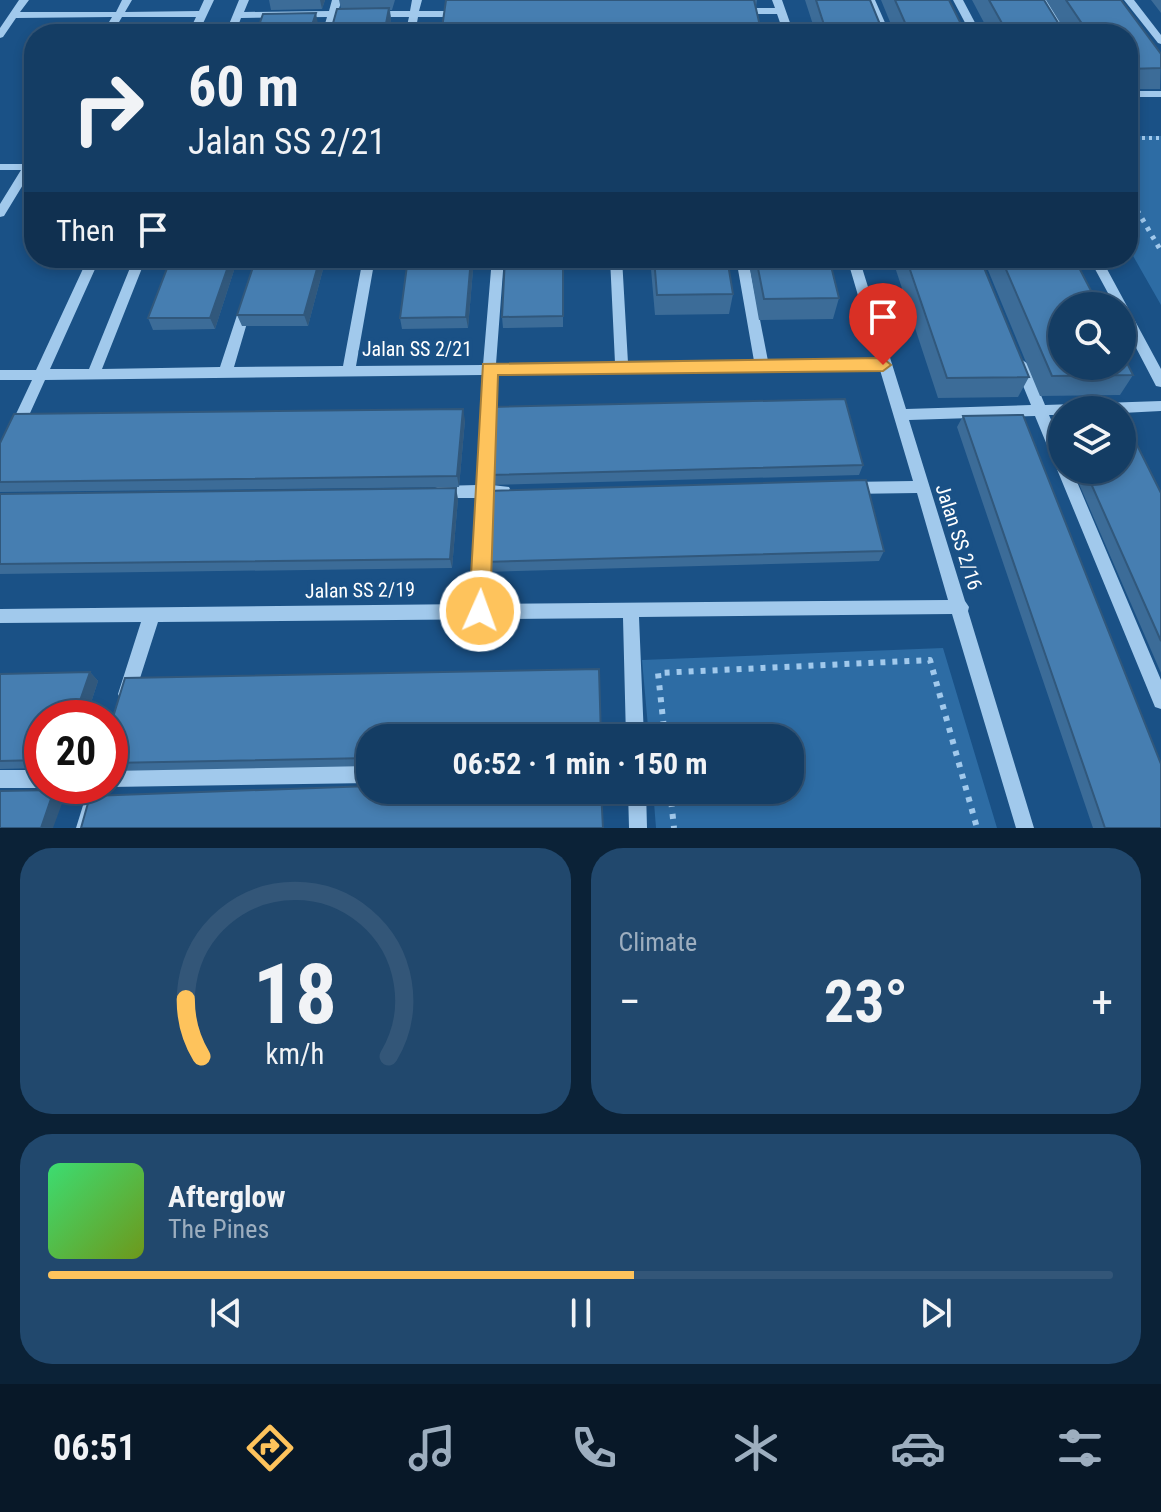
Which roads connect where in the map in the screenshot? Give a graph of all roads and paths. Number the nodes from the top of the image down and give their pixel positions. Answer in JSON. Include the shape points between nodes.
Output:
{"nodes":[{"id":1,"x":24,"y":0,"type":"edge"},
{"id":2,"x":127,"y":0,"type":"edge"},
{"id":3,"x":209,"y":0,"type":"edge"},
{"id":4,"x":244,"y":0,"type":"edge"},
{"id":5,"x":337,"y":0,"type":"edge"},
{"id":6,"x":417,"y":0,"type":"edge"},
{"id":7,"x":870,"y":0,"type":"edge"},
{"id":8,"x":958,"y":0,"type":"edge"},
{"id":9,"x":1045,"y":0,"type":"edge"},
{"id":10,"x":1129,"y":0,"type":"edge"},
{"id":11,"x":779,"y":5,"type":"edge"},
{"id":12,"x":717,"y":11,"type":"edge"},
{"id":13,"x":202,"y":14,"type":"junction"},
{"id":14,"x":414,"y":14,"type":"junction"},
{"id":15,"x":478,"y":14,"type":"edge"},
{"id":16,"x":13,"y":15,"type":"junction"},
{"id":17,"x":118,"y":15,"type":"junction"},
{"id":18,"x":238,"y":15,"type":"junction"},
{"id":19,"x":332,"y":15,"type":"junction"},
{"id":20,"x":113,"y":24,"type":"edge"},
{"id":21,"x":198,"y":24,"type":"edge"},
{"id":22,"x":234,"y":24,"type":"edge"},
{"id":23,"x":330,"y":24,"type":"edge"},
{"id":24,"x":412,"y":24,"type":"edge"},
{"id":25,"x":786,"y":24,"type":"edge"},
{"id":26,"x":881,"y":24,"type":"edge"},
{"id":27,"x":971,"y":24,"type":"edge"},
{"id":28,"x":1060,"y":24,"type":"edge"},
{"id":29,"x":0,"y":35,"type":"edge"},
{"id":30,"x":1161,"y":41,"type":"edge"},
{"id":31,"x":1138,"y":94,"type":"edge"},
{"id":32,"x":1161,"y":94,"type":"edge"},
{"id":33,"x":1138,"y":138,"type":"edge"},
{"id":34,"x":1161,"y":138,"type":"edge"},
{"id":35,"x":24,"y":165,"type":"edge"},
{"id":36,"x":0,"y":167,"type":"edge"},
{"id":37,"x":24,"y":176,"type":"edge"},
{"id":38,"x":1138,"y":211,"type":"edge"},
{"id":39,"x":0,"y":213,"type":"edge"},
{"id":40,"x":1161,"y":251,"type":"edge"},
{"id":41,"x":90,"y":268,"type":"edge"},
{"id":42,"x":136,"y":268,"type":"edge"},
{"id":43,"x":367,"y":268,"type":"edge"},
{"id":44,"x":497,"y":268,"type":"edge"},
{"id":45,"x":617,"y":268,"type":"edge"},
{"id":46,"x":744,"y":268,"type":"edge"},
{"id":47,"x":856,"y":268,"type":"edge"},
{"id":48,"x":1100,"y":268,"type":"edge"},
{"id":49,"x":252,"y":286,"type":"edge"},
{"id":50,"x":1113,"y":292,"type":"edge"},
{"id":51,"x":1136,"y":335,"type":"edge"},
{"id":52,"x":1018,"y":355,"type":"edge"},
{"id":53,"x":883,"y":365,"type":"junction"},
{"id":54,"x":762,"y":366,"type":"junction"},
{"id":55,"x":489,"y":368,"type":"junction"},
{"id":56,"x":622,"y":368,"type":"junction"},
{"id":57,"x":349,"y":369,"type":"junction"},
{"id":58,"x":226,"y":370,"type":"junction"},
{"id":59,"x":94,"y":372,"type":"junction"},
{"id":60,"x":43,"y":374,"type":"junction"},
{"id":61,"x":0,"y":375,"type":"edge"},
{"id":62,"x":1161,"y":382,"type":"edge"},
{"id":63,"x":1161,"y":406,"type":"edge"},
{"id":64,"x":1040,"y":410,"type":"junction"},
{"id":65,"x":899,"y":415,"type":"junction"},
{"id":66,"x":1048,"y":430,"type":"edge"},
{"id":67,"x":0,"y":464,"type":"edge"},
{"id":68,"x":1071,"y":484,"type":"edge"},
{"id":69,"x":922,"y":487,"type":"junction"},
{"id":70,"x":828,"y":488,"type":"edge"},
{"id":71,"x":516,"y":491,"type":"edge"},
{"id":72,"x":422,"y":492,"type":"edge"},
{"id":73,"x":484,"y":492,"type":"junction"},
{"id":74,"x":961,"y":607,"type":"junction"},
{"id":75,"x":631,"y":610,"type":"junction"},
{"id":76,"x":480,"y":611,"type":"junction"},
{"id":77,"x":152,"y":614,"type":"junction"},
{"id":78,"x":0,"y":616,"type":"edge"},
{"id":79,"x":124,"y":700,"type":"edge"},
{"id":80,"x":1161,"y":701,"type":"edge"},
{"id":81,"x":635,"y":724,"type":"edge"},
{"id":82,"x":663,"y":724,"type":"edge"},
{"id":83,"x":356,"y":774,"type":"edge"},
{"id":84,"x":128,"y":778,"type":"edge"},
{"id":85,"x":0,"y":779,"type":"edge"},
{"id":86,"x":24,"y":779,"type":"edge"},
{"id":87,"x":92,"y":804,"type":"edge"},
{"id":88,"x":637,"y":804,"type":"edge"},
{"id":89,"x":671,"y":804,"type":"edge"},
{"id":90,"x":85,"y":828,"type":"edge"},
{"id":91,"x":638,"y":828,"type":"edge"},
{"id":92,"x":674,"y":828,"type":"edge"},
{"id":93,"x":977,"y":828,"type":"edge"},
{"id":94,"x":1025,"y":828,"type":"edge"}],
"edges":[{"from":1,"to":16,"type":"street"},
{"from":2,"to":17,"type":"street"},
{"from":3,"to":13,"type":"street"},
{"from":4,"to":18,"type":"street"},
{"from":5,"to":19,"type":"street"},
{"from":6,"to":14,"type":"street"},
{"from":7,"to":26,"type":"street"},
{"from":8,"to":27,"type":"street"},
{"from":9,"to":28,"type":"street"},
{"from":10,"to":30,"type":"street"},
{"from":11,"to":12,"type":"street"},
{"from":11,"to":25,"type":"street"},
{"from":13,"to":17,"type":"street"},
{"from":13,"to":21,"type":"street"},
{"from":14,"to":15,"type":"street"},
{"from":14,"to":19,"type":"street"},
{"from":14,"to":24,"type":"street"},
{"from":16,"to":17,"type":"street"},
{"from":16,"to":29,"type":"street"},
{"from":17,"to":20,"type":"street"},
{"from":18,"to":19,"type":"street"},
{"from":18,"to":22,"type":"street"},
{"from":19,"to":23,"type":"street"},
{"from":31,"to":32,"type":"street"},
{"from":33,"to":34,"type":"path"},
{"from":35,"to":36,"type":"street"},
{"from":37,"to":39,"type":"street"},
{"from":38,"to":40,"type":"path"},
{"from":41,"to":60,"type":"street"},
{"from":42,"to":59,"type":"street"},
{"from":43,"to":57,"type":"street"},
{"from":44,"to":55,"type":"street"},
{"from":45,"to":56,"type":"street"},
{"from":46,"to":54,"type":"street"},
{"from":47,"to":53,"type":"street","name":"Jalan SS 2/16"},
{"from":48,"to":50,"type":"street"},
{"from":49,"to":58,"type":"street"},
{"from":51,"to":62,"type":"street"},
{"from":52,"to":64,"type":"street"},
{"from":53,"to":54,"type":"street","name":"Jalan SS 2/21"},
{"from":53,"to":65,"type":"street","name":"Jalan SS 2/16"},
{"from":54,"to":56,"type":"street","name":"Jalan SS 2/21"},
{"from":55,"to":56,"type":"street","name":"Jalan SS 2/21"},
{"from":55,"to":57,"type":"street","name":"Jalan SS 2/21"},
{"from":55,"to":73,"type":"street"},
{"from":57,"to":58,"type":"street","name":"Jalan SS 2/21"},
{"from":58,"to":59,"type":"street","name":"Jalan SS 2/21"},
{"from":59,"to":60,"type":"street","name":"Jalan SS 2/21"},
{"from":60,"to":61,"type":"street","name":"Jalan SS 2/21"},
{"from":60,"to":67,"type":"street"},
{"from":63,"to":64,"type":"street"},
{"from":64,"to":65,"type":"street"},
{"from":64,"to":66,"type":"street"},
{"from":65,"to":69,"type":"street","name":"Jalan SS 2/16"},
{"from":68,"to":80,"type":"street"},
{"from":69,"to":70,"type":"street"},
{"from":69,"to":74,"type":"street","name":"Jalan SS 2/16"},
{"from":71,"to":73,"type":"street"},
{"from":72,"to":73,"type":"street"},
{"from":73,"to":76,"type":"street"},
{"from":74,"to":75,"type":"street","name":"Jalan SS 2/19"},
{"from":74,"to":94,"type":"street","name":"Jalan SS 2/16"},
{"from":75,"to":76,"type":"street","name":"Jalan SS 2/19"},
{"from":75,"to":81,"type":"street"},
{"from":76,"to":77,"type":"street","name":"Jalan SS 2/19"},
{"from":77,"to":78,"type":"street","name":"Jalan SS 2/19"},
{"from":77,"to":79,"type":"street"},
{"from":82,"to":93,"type":"path","via":[[658,673],[930,660]]},
{"from":83,"to":84,"type":"street"},
{"from":85,"to":86,"type":"street"},
{"from":87,"to":90,"type":"street"},
{"from":88,"to":91,"type":"street"},
{"from":89,"to":92,"type":"path"}]}
